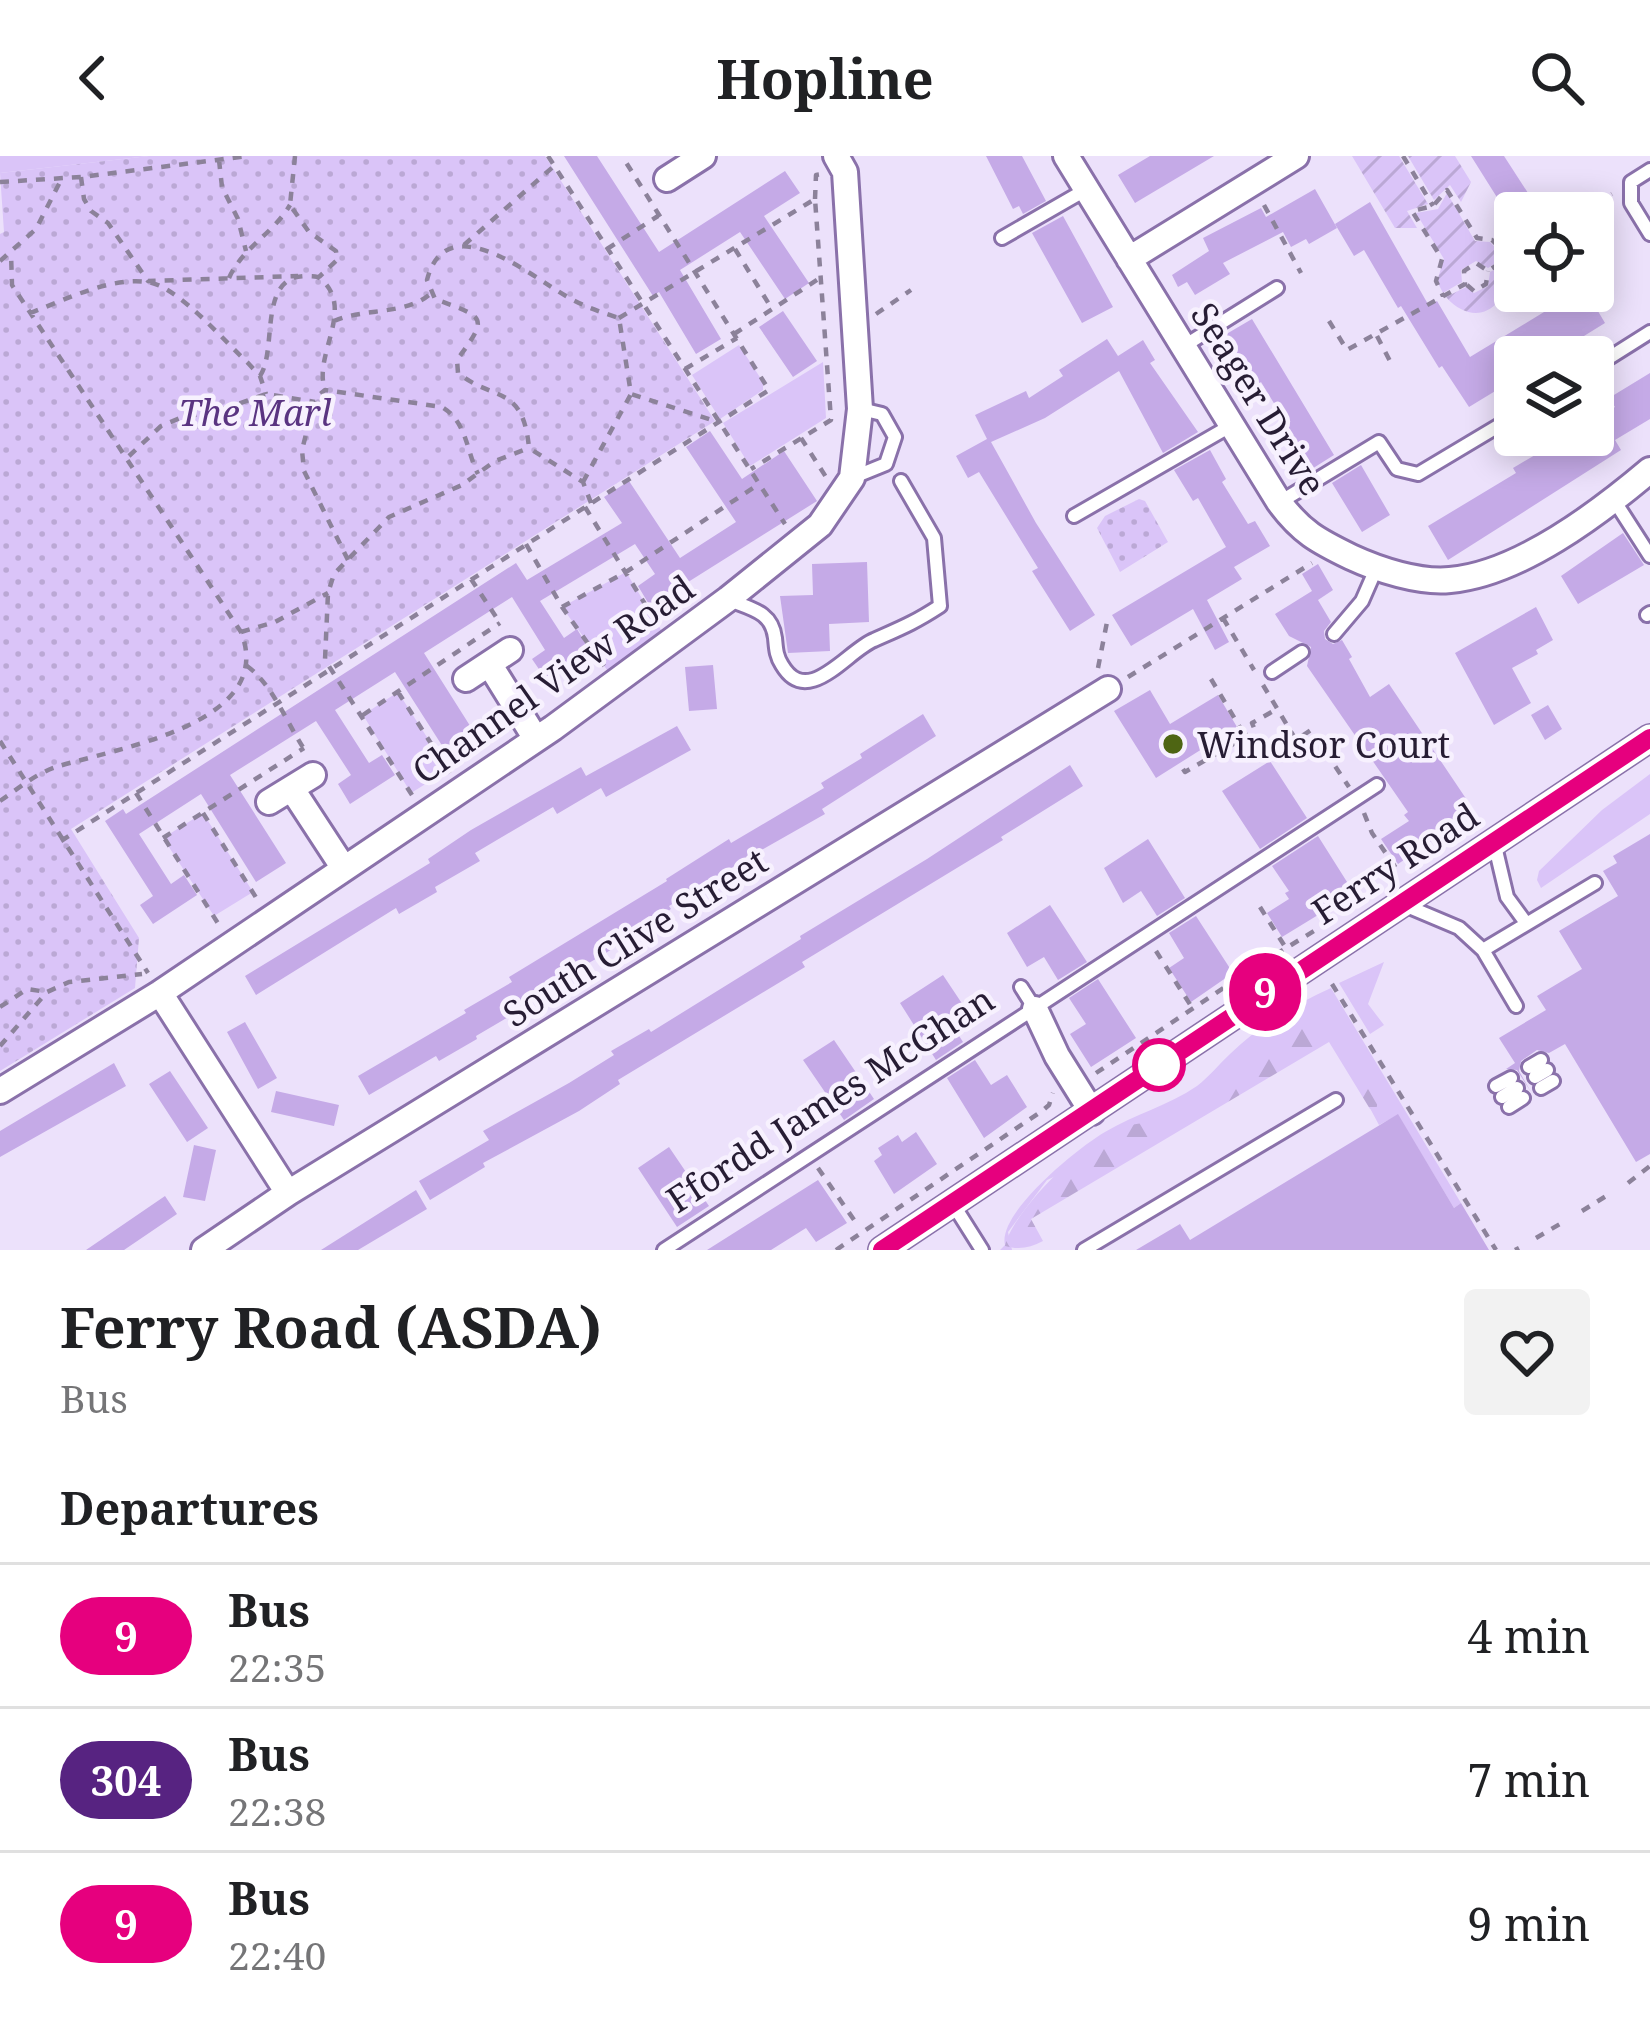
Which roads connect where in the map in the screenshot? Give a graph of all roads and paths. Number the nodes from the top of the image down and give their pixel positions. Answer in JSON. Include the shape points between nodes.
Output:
{"nodes":[{"id":1,"x":248,"y":156,"type":"edge"},
{"id":2,"x":296,"y":156,"type":"edge"},
{"id":3,"x":548,"y":156,"type":"edge"},
{"id":4,"x":622,"y":156,"type":"edge"},
{"id":5,"x":703,"y":156,"type":"edge"},
{"id":6,"x":836,"y":156,"type":"edge"},
{"id":7,"x":1066,"y":156,"type":"edge"},
{"id":8,"x":1297,"y":156,"type":"edge"},
{"id":9,"x":1403,"y":156,"type":"edge"},
{"id":10,"x":219,"y":160,"type":"junction"},
{"id":11,"x":554,"y":166,"type":"junction"},
{"id":12,"x":1650,"y":170,"type":"edge"},
{"id":13,"x":81,"y":177,"type":"junction"},
{"id":14,"x":62,"y":178,"type":"junction"},
{"id":15,"x":667,"y":179,"type":"dead end"},
{"id":16,"x":0,"y":182,"type":"edge"},
{"id":17,"x":1631,"y":182,"type":"junction"},
{"id":18,"x":1252,"y":184,"type":"junction"},
{"id":19,"x":1087,"y":190,"type":"junction"},
{"id":20,"x":1614,"y":193,"type":"edge"},
{"id":21,"x":290,"y":205,"type":"junction"},
{"id":22,"x":1432,"y":206,"type":"junction"},
{"id":23,"x":659,"y":216,"type":"junction"},
{"id":24,"x":1650,"y":234,"type":"edge"},
{"id":25,"x":1002,"y":238,"type":"dead end"},
{"id":26,"x":1494,"y":242,"type":"edge"},
{"id":27,"x":464,"y":245,"type":"junction"},
{"id":28,"x":608,"y":249,"type":"junction"},
{"id":29,"x":735,"y":249,"type":"junction"},
{"id":30,"x":246,"y":251,"type":"junction"},
{"id":31,"x":10,"y":253,"type":"junction"},
{"id":32,"x":1129,"y":259,"type":"junction"},
{"id":33,"x":0,"y":261,"type":"edge"},
{"id":34,"x":1494,"y":267,"type":"edge"},
{"id":35,"x":1488,"y":271,"type":"junction"},
{"id":36,"x":696,"y":274,"type":"junction"},
{"id":37,"x":1301,"y":274,"type":"dead end"},
{"id":38,"x":298,"y":276,"type":"junction"},
{"id":39,"x":319,"y":277,"type":"junction"},
{"id":40,"x":229,"y":278,"type":"junction"},
{"id":41,"x":820,"y":278,"type":"junction"},
{"id":42,"x":148,"y":281,"type":"junction"},
{"id":43,"x":1465,"y":284,"type":"junction"},
{"id":44,"x":1277,"y":288,"type":"dead end"},
{"id":45,"x":910,"y":290,"type":"dead end"},
{"id":46,"x":430,"y":294,"type":"junction"},
{"id":47,"x":1443,"y":296,"type":"junction"},
{"id":48,"x":644,"y":305,"type":"junction"},
{"id":49,"x":772,"y":309,"type":"junction"},
{"id":50,"x":30,"y":313,"type":"junction"},
{"id":51,"x":619,"y":318,"type":"junction"},
{"id":52,"x":334,"y":321,"type":"junction"},
{"id":53,"x":1329,"y":321,"type":"dead end"},
{"id":54,"x":856,"y":327,"type":"junction"},
{"id":55,"x":1650,"y":332,"type":"edge"},
{"id":56,"x":1376,"y":334,"type":"junction"},
{"id":57,"x":735,"y":336,"type":"junction"},
{"id":58,"x":1183,"y":346,"type":"junction"},
{"id":59,"x":1614,"y":355,"type":"edge"},
{"id":60,"x":1390,"y":363,"type":"dead end"},
{"id":61,"x":686,"y":370,"type":"junction"},
{"id":62,"x":260,"y":376,"type":"junction"},
{"id":63,"x":326,"y":390,"type":"junction"},
{"id":64,"x":266,"y":394,"type":"junction"},
{"id":65,"x":631,"y":394,"type":"junction"},
{"id":66,"x":315,"y":402,"type":"junction"},
{"id":67,"x":860,"y":409,"type":"junction"},
{"id":68,"x":718,"y":422,"type":"junction"},
{"id":69,"x":1232,"y":425,"type":"junction"},
{"id":70,"x":1494,"y":429,"type":"edge"},
{"id":71,"x":800,"y":438,"type":"junction"},
{"id":72,"x":529,"y":448,"type":"junction"},
{"id":73,"x":128,"y":456,"type":"junction"},
{"id":74,"x":751,"y":470,"type":"junction"},
{"id":75,"x":1650,"y":470,"type":"edge"},
{"id":76,"x":478,"y":474,"type":"junction"},
{"id":77,"x":901,"y":481,"type":"dead end"},
{"id":78,"x":583,"y":482,"type":"junction"},
{"id":79,"x":759,"y":484,"type":"junction"},
{"id":80,"x":846,"y":487,"type":"junction"},
{"id":81,"x":1614,"y":500,"type":"junction"},
{"id":82,"x":1279,"y":502,"type":"junction"},
{"id":83,"x":588,"y":505,"type":"junction"},
{"id":84,"x":1074,"y":516,"type":"dead end"},
{"id":85,"x":526,"y":544,"type":"junction"},
{"id":86,"x":798,"y":544,"type":"junction"},
{"id":87,"x":1335,"y":549,"type":"junction"},
{"id":88,"x":1650,"y":556,"type":"edge"},
{"id":89,"x":349,"y":560,"type":"junction"},
{"id":90,"x":1376,"y":569,"type":"junction"},
{"id":91,"x":626,"y":572,"type":"junction"},
{"id":92,"x":471,"y":579,"type":"junction"},
{"id":93,"x":328,"y":592,"type":"junction"},
{"id":94,"x":728,"y":599,"type":"junction"},
{"id":95,"x":562,"y":607,"type":"junction"},
{"id":96,"x":1223,"y":618,"type":"junction"},
{"id":97,"x":1107,"y":622,"type":"dead end"},
{"id":98,"x":500,"y":623,"type":"junction"},
{"id":99,"x":242,"y":632,"type":"junction"},
{"id":100,"x":1334,"y":634,"type":"dead end"},
{"id":101,"x":669,"y":643,"type":"junction"},
{"id":102,"x":1302,"y":652,"type":"dead end"},
{"id":103,"x":500,"y":658,"type":"junction"},
{"id":104,"x":245,"y":665,"type":"junction"},
{"id":105,"x":332,"y":668,"type":"junction"},
{"id":106,"x":1272,"y":672,"type":"dead end"},
{"id":107,"x":466,"y":679,"type":"dead end"},
{"id":108,"x":1211,"y":679,"type":"dead end"},
{"id":109,"x":1103,"y":680,"type":"junction"},
{"id":110,"x":615,"y":681,"type":"junction"},
{"id":111,"x":398,"y":692,"type":"junction"},
{"id":112,"x":275,"y":704,"type":"junction"},
{"id":113,"x":1277,"y":709,"type":"junction"},
{"id":114,"x":363,"y":715,"type":"junction"},
{"id":115,"x":1244,"y":734,"type":"junction"},
{"id":116,"x":1650,"y":738,"type":"edge"},
{"id":117,"x":536,"y":740,"type":"junction"},
{"id":118,"x":0,"y":741,"type":"edge"},
{"id":119,"x":304,"y":748,"type":"junction"},
{"id":120,"x":1183,"y":769,"type":"dead end"},
{"id":121,"x":302,"y":782,"type":"junction"},
{"id":122,"x":25,"y":784,"type":"junction"},
{"id":123,"x":1377,"y":785,"type":"dead end"},
{"id":124,"x":460,"y":790,"type":"junction"},
{"id":125,"x":136,"y":793,"type":"junction"},
{"id":126,"x":1355,"y":799,"type":"junction"},
{"id":127,"x":0,"y":801,"type":"edge"},
{"id":128,"x":268,"y":802,"type":"dead end"},
{"id":129,"x":203,"y":813,"type":"junction"},
{"id":130,"x":424,"y":815,"type":"junction"},
{"id":131,"x":163,"y":838,"type":"junction"},
{"id":132,"x":61,"y":841,"type":"junction"},
{"id":133,"x":1493,"y":841,"type":"junction"},
{"id":134,"x":343,"y":867,"type":"junction"},
{"id":135,"x":1400,"y":874,"type":"dead end"},
{"id":136,"x":1595,"y":883,"type":"dead end"},
{"id":137,"x":1399,"y":903,"type":"junction"},
{"id":138,"x":1260,"y":908,"type":"dead end"},
{"id":139,"x":269,"y":917,"type":"junction"},
{"id":140,"x":1327,"y":923,"type":"dead end"},
{"id":141,"x":1526,"y":923,"type":"junction"},
{"id":142,"x":1146,"y":937,"type":"junction"},
{"id":143,"x":231,"y":943,"type":"junction"},
{"id":144,"x":1284,"y":945,"type":"dead end"},
{"id":145,"x":1483,"y":950,"type":"junction"},
{"id":146,"x":1260,"y":964,"type":"dead end"},
{"id":147,"x":1244,"y":975,"type":"dead end"},
{"id":148,"x":1332,"y":984,"type":"dead end"},
{"id":149,"x":47,"y":992,"type":"junction"},
{"id":150,"x":160,"y":993,"type":"junction"},
{"id":151,"x":1028,"y":998,"type":"junction"},
{"id":152,"x":1191,"y":1006,"type":"dead end"},
{"id":153,"x":1516,"y":1006,"type":"dead end"},
{"id":154,"x":0,"y":1007,"type":"edge"},
{"id":155,"x":0,"y":1046,"type":"edge"},
{"id":156,"x":1091,"y":1075,"type":"dead end"},
{"id":157,"x":1052,"y":1082,"type":"dead end"},
{"id":158,"x":1517,"y":1088,"type":"joint"},
{"id":159,"x":0,"y":1090,"type":"edge"},
{"id":160,"x":1336,"y":1100,"type":"dead end"},
{"id":161,"x":1092,"y":1112,"type":"junction"},
{"id":162,"x":808,"y":1155,"type":"junction"},
{"id":163,"x":1650,"y":1166,"type":"edge"},
{"id":164,"x":1628,"y":1183,"type":"dead end"},
{"id":165,"x":1611,"y":1192,"type":"dead end"},
{"id":166,"x":287,"y":1193,"type":"junction"},
{"id":167,"x":953,"y":1204,"type":"junction"},
{"id":168,"x":1582,"y":1210,"type":"dead end"},
{"id":169,"x":1565,"y":1221,"type":"dead end"},
{"id":170,"x":860,"y":1227,"type":"dead end"},
{"id":171,"x":1536,"y":1238,"type":"dead end"},
{"id":172,"x":888,"y":1248,"type":"edge"},
{"id":173,"x":204,"y":1250,"type":"edge"},
{"id":174,"x":664,"y":1250,"type":"edge"},
{"id":175,"x":836,"y":1250,"type":"edge"},
{"id":176,"x":982,"y":1250,"type":"edge"},
{"id":177,"x":1084,"y":1250,"type":"edge"},
{"id":178,"x":1496,"y":1250,"type":"edge"}],
"edges":[{"from":1,"to":10,"type":"path"},
{"from":2,"to":21,"type":"path"},
{"from":3,"to":11,"type":"path"},
{"from":4,"to":23,"type":"path"},
{"from":5,"to":15,"type":"street"},
{"from":6,"to":54,"type":"street","via":[[845,172]]},
{"from":7,"to":19,"type":"street","name":"Seager Drive"},
{"from":8,"to":18,"type":"street"},
{"from":9,"to":22,"type":"path"},
{"from":10,"to":13,"type":"path"},
{"from":10,"to":30,"type":"path"},
{"from":11,"to":27,"type":"path"},
{"from":11,"to":28,"type":"path"},
{"from":12,"to":17,"type":"lane"},
{"from":13,"to":14,"type":"path"},
{"from":13,"to":42,"type":"path","via":[[91,212]]},
{"from":14,"to":16,"type":"path"},
{"from":14,"to":31,"type":"path","via":[[36,229]]},
{"from":17,"to":20,"type":"path"},
{"from":17,"to":24,"type":"lane","via":[[1631,202]]},
{"from":18,"to":32,"type":"street"},
{"from":18,"to":37,"type":"path"},
{"from":19,"to":25,"type":"lane"},
{"from":19,"to":32,"type":"street","name":"Seager Drive"},
{"from":21,"to":30,"type":"path"},
{"from":21,"to":39,"type":"path","via":[[308,232],[336,251],[338,260]]},
{"from":22,"to":26,"type":"path","via":[[1447,190],[1477,238]]},
{"from":22,"to":47,"type":"path","via":[[1412,211],[1442,259],[1436,281]]},
{"from":23,"to":28,"type":"path"},
{"from":23,"to":36,"type":"path"},
{"from":27,"to":46,"type":"path","via":[[433,265]]},
{"from":27,"to":51,"type":"path"},
{"from":28,"to":48,"type":"path"},
{"from":29,"to":36,"type":"path"},
{"from":29,"to":41,"type":"path","via":[[815,199]]},
{"from":29,"to":49,"type":"path"},
{"from":30,"to":40,"type":"path"},
{"from":31,"to":33,"type":"path"},
{"from":31,"to":50,"type":"path","via":[[12,285]]},
{"from":32,"to":58,"type":"street","name":"Seager Drive"},
{"from":34,"to":35,"type":"path"},
{"from":35,"to":43,"type":"path","via":[[1474,291]]},
{"from":35,"to":43,"type":"path","via":[[1476,263],[1464,271]]},
{"from":36,"to":48,"type":"path"},
{"from":36,"to":57,"type":"path"},
{"from":38,"to":39,"type":"path"},
{"from":38,"to":40,"type":"path"},
{"from":38,"to":62,"type":"path","via":[[275,302]]},
{"from":39,"to":52,"type":"path"},
{"from":40,"to":42,"type":"path"},
{"from":41,"to":49,"type":"path"},
{"from":41,"to":71,"type":"path","via":[[831,420]]},
{"from":42,"to":50,"type":"path"},
{"from":42,"to":62,"type":"path","via":[[169,290]]},
{"from":43,"to":47,"type":"path"},
{"from":44,"to":58,"type":"lane"},
{"from":45,"to":54,"type":"path"},
{"from":46,"to":52,"type":"path"},
{"from":46,"to":72,"type":"path","via":[[478,323],[458,373],[507,395]]},
{"from":47,"to":56,"type":"path"},
{"from":48,"to":51,"type":"path"},
{"from":48,"to":61,"type":"path"},
{"from":49,"to":57,"type":"path"},
{"from":50,"to":73,"type":"path"},
{"from":51,"to":65,"type":"path"},
{"from":52,"to":63,"type":"path"},
{"from":53,"to":56,"type":"path","via":[[1347,350]]},
{"from":54,"to":67,"type":"street"},
{"from":55,"to":59,"type":"lane"},
{"from":56,"to":60,"type":"path"},
{"from":57,"to":61,"type":"path"},
{"from":57,"to":68,"type":"path","via":[[769,390]]},
{"from":58,"to":69,"type":"street","name":"Seager Drive"},
{"from":61,"to":68,"type":"path"},
{"from":62,"to":64,"type":"path"},
{"from":63,"to":66,"type":"path"},
{"from":63,"to":76,"type":"path","via":[[442,407],[462,426]]},
{"from":64,"to":66,"type":"path"},
{"from":64,"to":73,"type":"path","via":[[161,426]]},
{"from":65,"to":68,"type":"path"},
{"from":65,"to":78,"type":"path"},
{"from":66,"to":89,"type":"path","via":[[304,471]]},
{"from":67,"to":80,"type":"street"},
{"from":67,"to":80,"type":"lane","via":[[882,414],[896,437],[886,464]]},
{"from":68,"to":74,"type":"path"},
{"from":68,"to":83,"type":"path"},
{"from":69,"to":82,"type":"street","name":"Seager Drive"},
{"from":69,"to":84,"type":"lane"},
{"from":70,"to":82,"type":"lane","via":[[1418,474],[1397,470],[1379,442]]},
{"from":71,"to":74,"type":"path"},
{"from":71,"to":80,"type":"path"},
{"from":72,"to":76,"type":"path"},
{"from":72,"to":78,"type":"path"},
{"from":73,"to":99,"type":"path"},
{"from":74,"to":79,"type":"path"},
{"from":75,"to":81,"type":"street","name":"Seager Drive"},
{"from":76,"to":89,"type":"path","via":[[389,517]]},
{"from":77,"to":94,"type":"lane","via":[[934,538],[940,607],[874,639],[822,678],[802,680],[784,671],[772,622]]},
{"from":78,"to":83,"type":"path"},
{"from":79,"to":86,"type":"path"},
{"from":79,"to":91,"type":"path"},
{"from":80,"to":86,"type":"street","name":"Channel View Road"},
{"from":81,"to":88,"type":"lane"},
{"from":81,"to":90,"type":"street","name":"Seager Drive","via":[[1508,566],[1447,581]]},
{"from":82,"to":87,"type":"street","name":"Seager Drive","via":[[1300,530]]},
{"from":83,"to":85,"type":"path"},
{"from":83,"to":91,"type":"path"},
{"from":85,"to":92,"type":"path"},
{"from":85,"to":95,"type":"path"},
{"from":86,"to":94,"type":"street","name":"Channel View Road"},
{"from":87,"to":90,"type":"street","name":"Seager Drive"},
{"from":87,"to":96,"type":"path"},
{"from":89,"to":93,"type":"path"},
{"from":90,"to":100,"type":"lane"},
{"from":91,"to":95,"type":"path"},
{"from":91,"to":101,"type":"path"},
{"from":92,"to":98,"type":"path"},
{"from":92,"to":105,"type":"path"},
{"from":93,"to":99,"type":"path"},
{"from":93,"to":105,"type":"path"},
{"from":94,"to":101,"type":"street","name":"Channel View Road"},
{"from":95,"to":110,"type":"path"},
{"from":96,"to":109,"type":"path"},
{"from":96,"to":113,"type":"path"},
{"from":97,"to":109,"type":"path"},
{"from":98,"to":103,"type":"path","via":[[508,637]]},
{"from":98,"to":111,"type":"path"},
{"from":99,"to":104,"type":"path"},
{"from":101,"to":110,"type":"street","name":"Channel View Road"},
{"from":102,"to":106,"type":"lane"},
{"from":103,"to":107,"type":"street"},
{"from":103,"to":117,"type":"street"},
{"from":104,"to":112,"type":"path","via":[[271,688]]},
{"from":104,"to":122,"type":"path","via":[[237,691],[218,710]]},
{"from":105,"to":112,"type":"path"},
{"from":105,"to":114,"type":"path"},
{"from":108,"to":115,"type":"path"},
{"from":109,"to":166,"type":"street","name":"South Clive Street"},
{"from":110,"to":117,"type":"street","name":"Channel View Road"},
{"from":111,"to":114,"type":"path"},
{"from":111,"to":124,"type":"path"},
{"from":112,"to":119,"type":"path"},
{"from":112,"to":125,"type":"path"},
{"from":113,"to":115,"type":"path"},
{"from":113,"to":126,"type":"path","via":[[1296,740],[1312,730]]},
{"from":114,"to":130,"type":"path"},
{"from":115,"to":120,"type":"path"},
{"from":116,"to":133,"type":"street","name":"Ferry Road"},
{"from":117,"to":124,"type":"street","name":"Channel View Road"},
{"from":118,"to":122,"type":"path"},
{"from":119,"to":121,"type":"path","via":[[314,764]]},
{"from":119,"to":129,"type":"path"},
{"from":121,"to":128,"type":"street"},
{"from":121,"to":134,"type":"street"},
{"from":122,"to":127,"type":"path"},
{"from":122,"to":132,"type":"path"},
{"from":123,"to":126,"type":"lane","name":"Ffordd James McGhan"},
{"from":124,"to":130,"type":"street","name":"Channel View Road"},
{"from":125,"to":131,"type":"path"},
{"from":125,"to":132,"type":"path"},
{"from":126,"to":135,"type":"path"},
{"from":126,"to":142,"type":"lane","name":"Ffordd James McGhan"},
{"from":129,"to":131,"type":"path"},
{"from":129,"to":139,"type":"path"},
{"from":130,"to":134,"type":"street","name":"Channel View Road"},
{"from":131,"to":143,"type":"path"},
{"from":132,"to":149,"type":"path","via":[[148,974]]},
{"from":133,"to":137,"type":"street","name":"Ferry Road"},
{"from":133,"to":141,"type":"lane","via":[[1507,897]]},
{"from":134,"to":139,"type":"street","name":"Channel View Road"},
{"from":136,"to":141,"type":"lane"},
{"from":137,"to":145,"type":"lane","via":[[1460,928]]},
{"from":137,"to":161,"type":"street","name":"Ferry Road"},
{"from":138,"to":144,"type":"path"},
{"from":139,"to":143,"type":"street","name":"Channel View Road"},
{"from":140,"to":146,"type":"path"},
{"from":141,"to":145,"type":"lane"},
{"from":142,"to":151,"type":"lane","name":"Ffordd James McGhan"},
{"from":142,"to":152,"type":"path"},
{"from":143,"to":150,"type":"street","name":"Channel View Road"},
{"from":145,"to":153,"type":"lane"},
{"from":147,"to":156,"type":"path"},
{"from":148,"to":178,"type":"path"},
{"from":149,"to":154,"type":"path","via":[[27,989]]},
{"from":149,"to":155,"type":"path"},
{"from":150,"to":159,"type":"street","name":"Channel View Road"},
{"from":150,"to":166,"type":"street"},
{"from":151,"to":161,"type":"street","name":"Ffordd James McGhan"},
{"from":151,"to":162,"type":"lane","name":"Ffordd James McGhan"},
{"from":157,"to":175,"type":"path","via":[[1049,1105]]},
{"from":158,"to":158,"type":"lane","via":[[1502,1097]]},
{"from":160,"to":177,"type":"lane"},
{"from":161,"to":167,"type":"street","name":"Ferry Road"},
{"from":162,"to":170,"type":"path"},
{"from":162,"to":174,"type":"lane","name":"Ffordd James McGhan"},
{"from":163,"to":164,"type":"path"},
{"from":165,"to":168,"type":"path"},
{"from":166,"to":173,"type":"street","name":"South Clive Street"},
{"from":167,"to":172,"type":"street","name":"Ferry Road"},
{"from":167,"to":176,"type":"lane"},
{"from":169,"to":171,"type":"path"}]}
